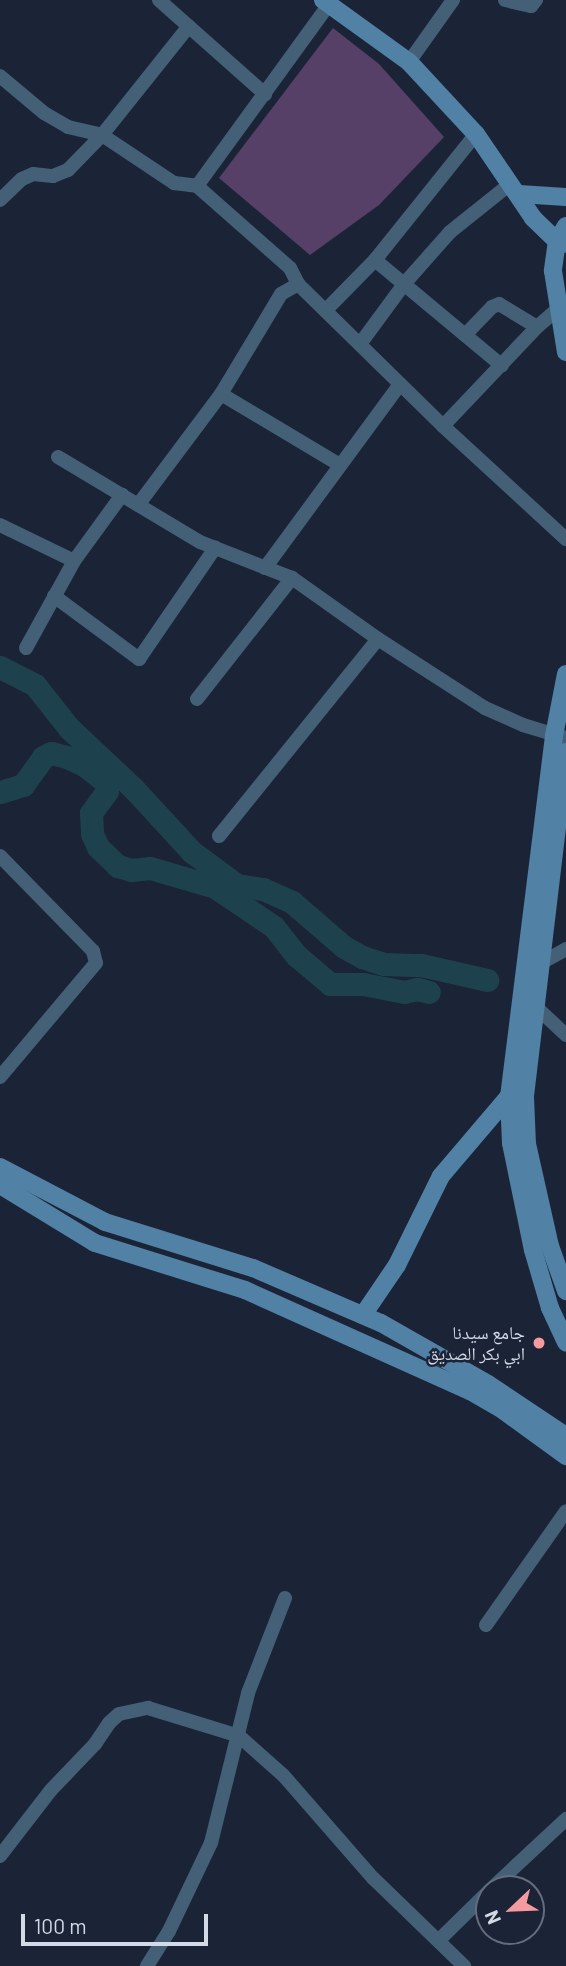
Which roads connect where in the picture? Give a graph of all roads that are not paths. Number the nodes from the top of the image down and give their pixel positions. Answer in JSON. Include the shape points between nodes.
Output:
{"nodes":[{"id":1,"x":159,"y":0,"type":"edge"},
{"id":2,"x":453,"y":0,"type":"edge"},
{"id":3,"x":505,"y":0,"type":"edge"},
{"id":4,"x":536,"y":0,"type":"edge"},
{"id":5,"x":326,"y":2,"type":"edge"},
{"id":6,"x":189,"y":26,"type":"junction"},
{"id":7,"x":409,"y":62,"type":"junction"},
{"id":8,"x":0,"y":76,"type":"edge"},
{"id":9,"x":265,"y":94,"type":"junction"},
{"id":10,"x":476,"y":134,"type":"junction"},
{"id":11,"x":102,"y":135,"type":"junction"},
{"id":12,"x":197,"y":186,"type":"junction"},
{"id":13,"x":514,"y":189,"type":"junction"},
{"id":14,"x":566,"y":197,"type":"edge"},
{"id":15,"x":0,"y":200,"type":"edge"},
{"id":16,"x":563,"y":237,"type":"edge"},
{"id":17,"x":375,"y":260,"type":"junction"},
{"id":18,"x":298,"y":284,"type":"junction"},
{"id":19,"x":404,"y":284,"type":"junction"},
{"id":20,"x":558,"y":309,"type":"junction"},
{"id":21,"x":326,"y":310,"type":"junction"},
{"id":22,"x":537,"y":327,"type":"junction"},
{"id":23,"x":465,"y":335,"type":"junction"},
{"id":24,"x":360,"y":344,"type":"junction"},
{"id":25,"x":566,"y":352,"type":"edge"},
{"id":26,"x":502,"y":366,"type":"junction"},
{"id":27,"x":400,"y":384,"type":"junction"},
{"id":28,"x":221,"y":394,"type":"junction"},
{"id":29,"x":443,"y":426,"type":"junction"},
{"id":30,"x":58,"y":457,"type":"dead end"},
{"id":31,"x":340,"y":465,"type":"junction"},
{"id":32,"x":122,"y":495,"type":"junction"},
{"id":33,"x":138,"y":505,"type":"junction"},
{"id":34,"x":0,"y":525,"type":"edge"},
{"id":35,"x":566,"y":539,"type":"edge"},
{"id":36,"x":215,"y":548,"type":"junction"},
{"id":37,"x":74,"y":561,"type":"junction"},
{"id":38,"x":265,"y":568,"type":"junction"},
{"id":39,"x":292,"y":578,"type":"junction"},
{"id":40,"x":54,"y":596,"type":"junction"},
{"id":41,"x":378,"y":639,"type":"junction"},
{"id":42,"x":26,"y":648,"type":"dead end"},
{"id":43,"x":566,"y":674,"type":"edge"},
{"id":44,"x":197,"y":699,"type":"dead end"},
{"id":45,"x":560,"y":737,"type":"edge"},
{"id":46,"x":566,"y":752,"type":"edge"},
{"id":47,"x":561,"y":828,"type":"edge"},
{"id":48,"x":219,"y":836,"type":"dead end"},
{"id":49,"x":0,"y":856,"type":"edge"},
{"id":50,"x":566,"y":949,"type":"edge"},
{"id":51,"x":541,"y":963,"type":"junction"},
{"id":52,"x":536,"y":1007,"type":"junction"},
{"id":53,"x":566,"y":1035,"type":"edge"},
{"id":54,"x":0,"y":1077,"type":"edge"},
{"id":55,"x":509,"y":1096,"type":"junction"},
{"id":56,"x":0,"y":1167,"type":"edge"},
{"id":57,"x":0,"y":1185,"type":"edge"},
{"id":58,"x":566,"y":1291,"type":"edge"},
{"id":59,"x":363,"y":1315,"type":"junction"},
{"id":60,"x":566,"y":1342,"type":"edge"},
{"id":61,"x":566,"y":1436,"type":"edge"},
{"id":62,"x":566,"y":1456,"type":"edge"},
{"id":63,"x":566,"y":1511,"type":"edge"},
{"id":64,"x":285,"y":1598,"type":"dead end"},
{"id":65,"x":486,"y":1625,"type":"dead end"},
{"id":66,"x":239,"y":1736,"type":"junction"},
{"id":67,"x":566,"y":1819,"type":"edge"},
{"id":68,"x":0,"y":1856,"type":"edge"},
{"id":69,"x":506,"y":1875,"type":"edge"},
{"id":70,"x":475,"y":1905,"type":"edge"},
{"id":71,"x":439,"y":1940,"type":"junction"},
{"id":72,"x":147,"y":1966,"type":"edge"},
{"id":73,"x":464,"y":1966,"type":"edge"}],
"edges":[{"from":1,"to":6,"type":"street"},
{"from":2,"to":7,"type":"street"},
{"from":3,"to":4,"type":"street","via":[[531,6]]},
{"from":5,"to":7,"type":"main road"},
{"from":5,"to":9,"type":"street"},
{"from":6,"to":9,"type":"street"},
{"from":6,"to":11,"type":"street"},
{"from":7,"to":10,"type":"main road"},
{"from":8,"to":11,"type":"street","via":[[68,127]]},
{"from":9,"to":12,"type":"street"},
{"from":10,"to":13,"type":"main road"},
{"from":10,"to":17,"type":"street"},
{"from":11,"to":12,"type":"street","via":[[174,183]]},
{"from":11,"to":15,"type":"street","via":[[68,170],[53,177],[33,174]]},
{"from":12,"to":18,"type":"street","via":[[290,268]]},
{"from":13,"to":14,"type":"main road"},
{"from":13,"to":16,"type":"main road","via":[[533,218]]},
{"from":13,"to":19,"type":"street","via":[[450,232]]},
{"from":16,"to":20,"type":"main road","via":[[553,271]]},
{"from":17,"to":19,"type":"street"},
{"from":17,"to":21,"type":"street"},
{"from":18,"to":21,"type":"street"},
{"from":18,"to":28,"type":"street","via":[[281,294]]},
{"from":19,"to":23,"type":"street"},
{"from":19,"to":24,"type":"street"},
{"from":20,"to":22,"type":"street"},
{"from":20,"to":25,"type":"main road"},
{"from":21,"to":24,"type":"street"},
{"from":22,"to":23,"type":"street","via":[[499,304]]},
{"from":22,"to":26,"type":"street"},
{"from":23,"to":26,"type":"street"},
{"from":24,"to":27,"type":"street"},
{"from":26,"to":29,"type":"street"},
{"from":27,"to":29,"type":"street"},
{"from":27,"to":31,"type":"street"},
{"from":28,"to":31,"type":"street"},
{"from":28,"to":33,"type":"street"},
{"from":29,"to":35,"type":"street"},
{"from":30,"to":32,"type":"street"},
{"from":31,"to":38,"type":"street"},
{"from":32,"to":33,"type":"street"},
{"from":32,"to":37,"type":"street"},
{"from":33,"to":36,"type":"street"},
{"from":34,"to":37,"type":"street"},
{"from":36,"to":38,"type":"street"},
{"from":36,"to":40,"type":"street","via":[[139,659]]},
{"from":37,"to":40,"type":"street"},
{"from":38,"to":39,"type":"street"},
{"from":39,"to":41,"type":"street"},
{"from":39,"to":44,"type":"street"},
{"from":40,"to":42,"type":"street"},
{"from":41,"to":45,"type":"street","via":[[485,708]]},
{"from":41,"to":48,"type":"street"},
{"from":43,"to":45,"type":"main road"},
{"from":45,"to":55,"type":"main road"},
{"from":46,"to":47,"type":"main road"},
{"from":47,"to":51,"type":"main road"},
{"from":49,"to":54,"type":"street","via":[[93,951],[96,963]]},
{"from":50,"to":51,"type":"street"},
{"from":51,"to":52,"type":"main road"},
{"from":52,"to":53,"type":"street"},
{"from":52,"to":58,"type":"main road","via":[[525,1097],[527,1144],[550,1246]]},
{"from":55,"to":59,"type":"main road","via":[[441,1176],[397,1265]]},
{"from":55,"to":60,"type":"main road","via":[[511,1143],[533,1250],[550,1308]]},
{"from":56,"to":59,"type":"main road","via":[[105,1222],[253,1268]]},
{"from":57,"to":62,"type":"main road","via":[[95,1243],[245,1290],[470,1391]]},
{"from":59,"to":61,"type":"main road","via":[[488,1384]]},
{"from":63,"to":65,"type":"street"},
{"from":64,"to":66,"type":"street","via":[[248,1693]]},
{"from":66,"to":68,"type":"street","via":[[148,1708],[119,1714]]},
{"from":66,"to":71,"type":"street","via":[[283,1775],[373,1878]]},
{"from":66,"to":72,"type":"street","via":[[211,1843]]},
{"from":67,"to":69,"type":"street"},
{"from":70,"to":71,"type":"street"},
{"from":71,"to":73,"type":"street"}]}
